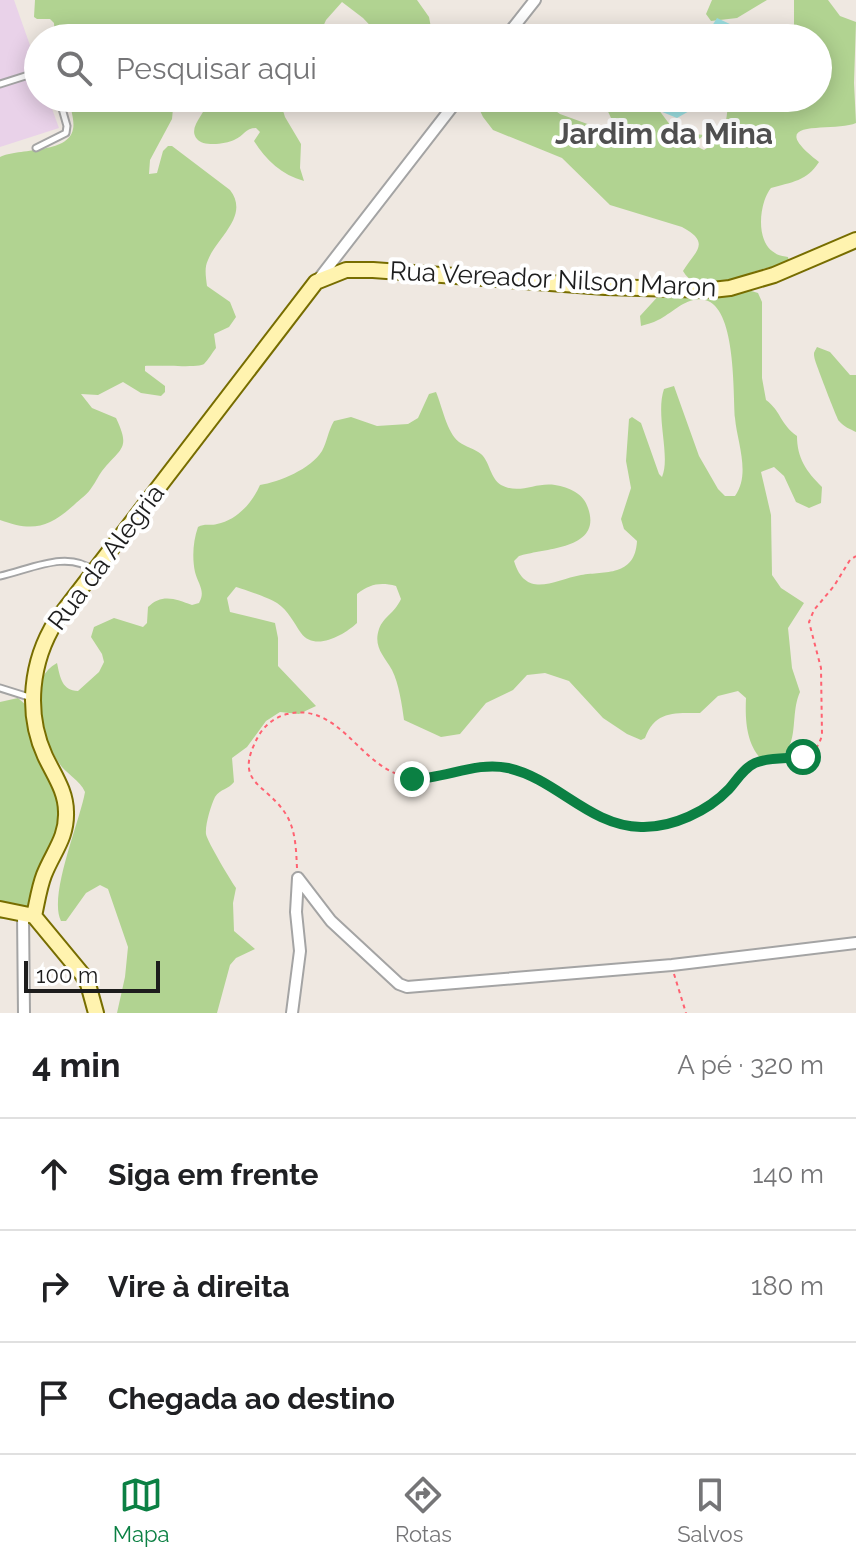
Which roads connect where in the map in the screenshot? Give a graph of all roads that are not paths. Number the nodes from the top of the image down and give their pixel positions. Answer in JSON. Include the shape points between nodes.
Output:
{"nodes":[{"id":1,"x":535,"y":0,"type":"edge"},
{"id":2,"x":516,"y":24,"type":"edge"},
{"id":3,"x":24,"y":76,"type":"edge"},
{"id":4,"x":0,"y":84,"type":"edge"},
{"id":5,"x":63,"y":112,"type":"edge"},
{"id":6,"x":448,"y":112,"type":"edge"},
{"id":7,"x":36,"y":148,"type":"dead end"},
{"id":8,"x":856,"y":240,"type":"edge"},
{"id":9,"x":346,"y":245,"type":"junction"},
{"id":10,"x":341,"y":272,"type":"junction"},
{"id":11,"x":316,"y":282,"type":"junction"},
{"id":12,"x":94,"y":571,"type":"junction"},
{"id":13,"x":0,"y":576,"type":"edge"},
{"id":14,"x":0,"y":688,"type":"edge"},
{"id":15,"x":33,"y":699,"type":"junction"},
{"id":16,"x":0,"y":909,"type":"edge"},
{"id":17,"x":28,"y":915,"type":"junction"},
{"id":18,"x":856,"y":943,"type":"edge"},
{"id":19,"x":24,"y":1013,"type":"edge"},
{"id":20,"x":96,"y":1013,"type":"edge"},
{"id":21,"x":292,"y":1013,"type":"edge"}],
"edges":[{"from":1,"to":2,"type":"street"},
{"from":3,"to":4,"type":"lane"},
{"from":5,"to":7,"type":"lane","via":[[66,133]]},
{"from":6,"to":9,"type":"street","name":"Rua da Alegria"},
{"from":8,"to":10,"type":"main road","name":"Rua Vereador Nilson Maron","via":[[754,282],[712,290]]},
{"from":9,"to":10,"type":"street"},
{"from":9,"to":11,"type":"street","name":"Rua da Alegria"},
{"from":10,"to":11,"type":"main road","name":"Rua da Alegria"},
{"from":11,"to":12,"type":"main road","name":"Rua da Alegria"},
{"from":12,"to":13,"type":"lane","via":[[67,559]]},
{"from":12,"to":15,"type":"main road","name":"Rua da Alegria","via":[[44,640]]},
{"from":14,"to":15,"type":"lane"},
{"from":15,"to":17,"type":"main road","name":"Rua da Alegria","via":[[40,742],[66,808],[64,837]]},
{"from":16,"to":17,"type":"main road"},
{"from":17,"to":19,"type":"street"},
{"from":17,"to":20,"type":"main road","via":[[82,974]]},
{"from":18,"to":21,"type":"street","via":[[407,987],[331,921],[298,878],[300,951]]}]}
